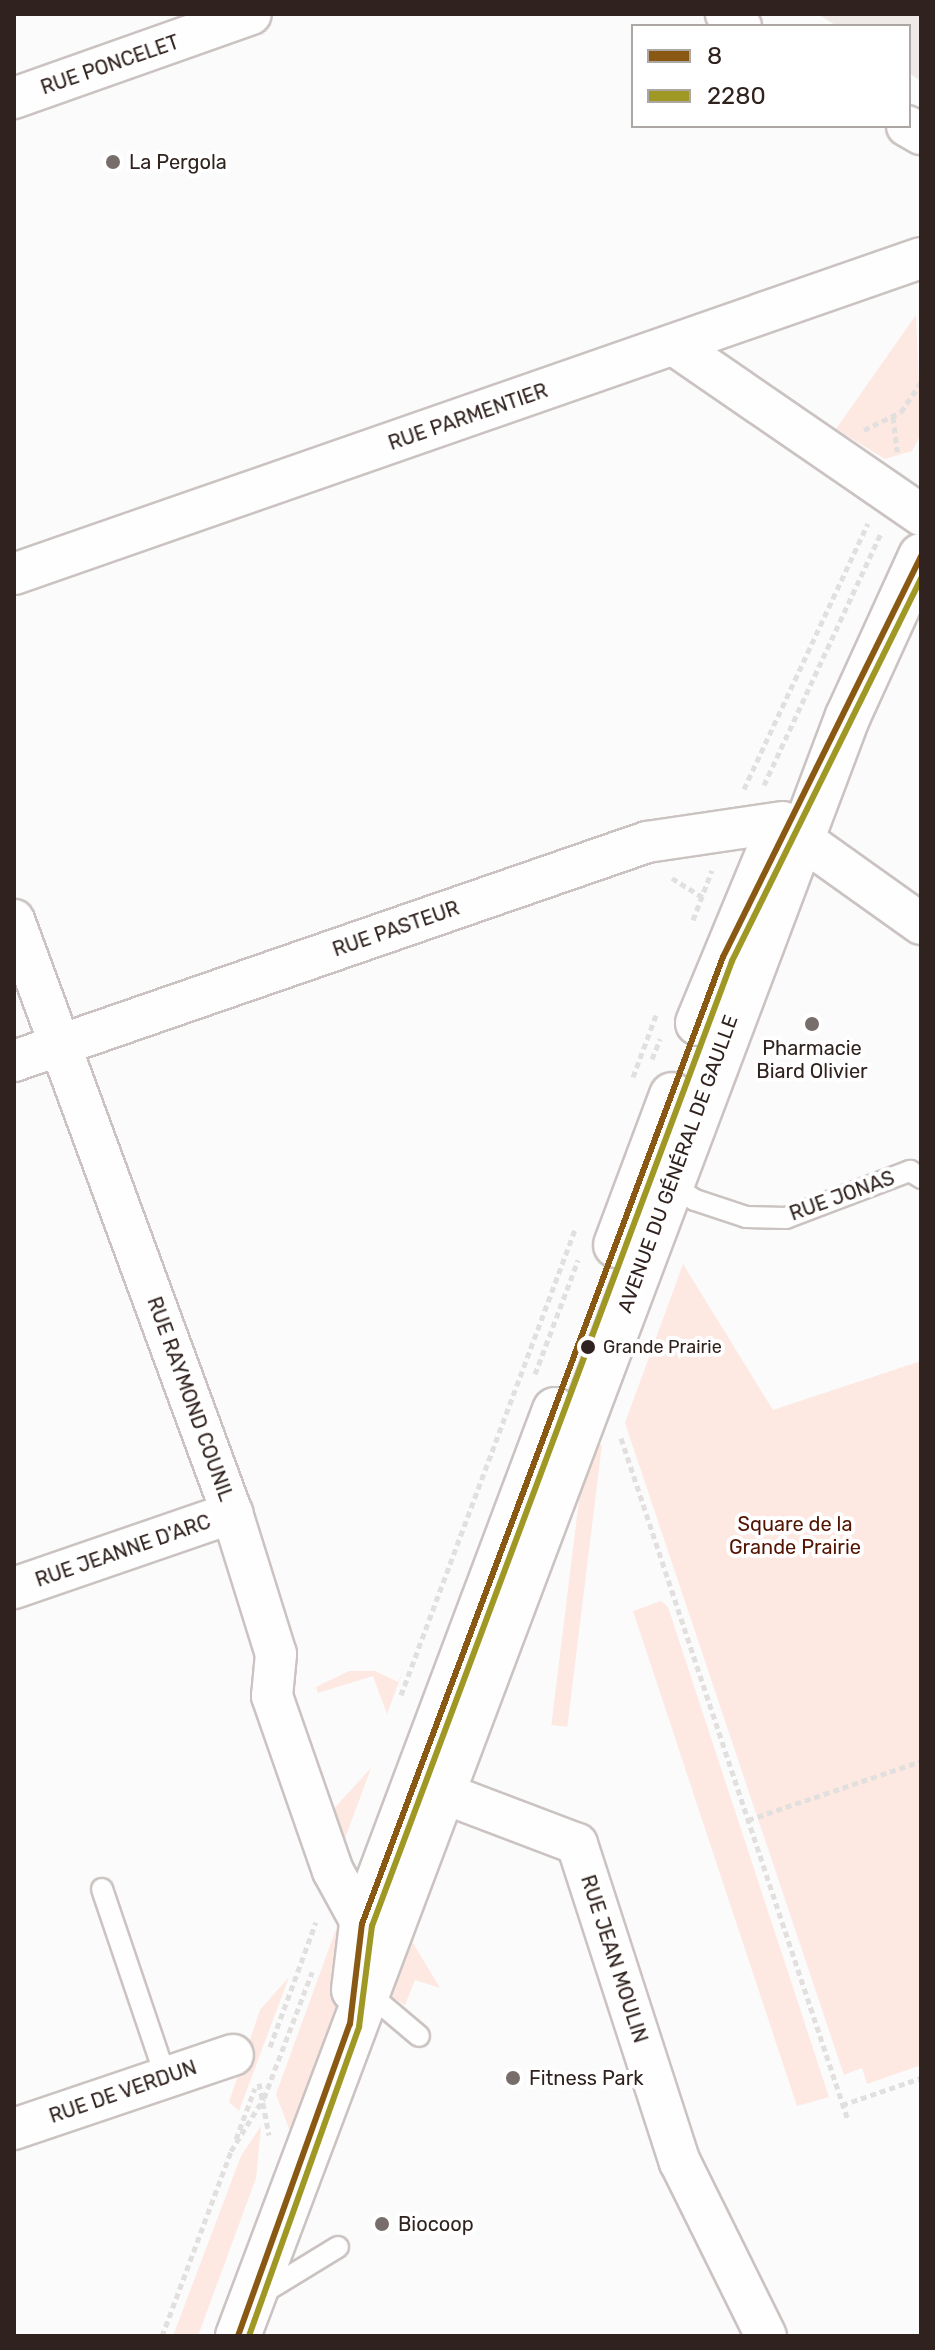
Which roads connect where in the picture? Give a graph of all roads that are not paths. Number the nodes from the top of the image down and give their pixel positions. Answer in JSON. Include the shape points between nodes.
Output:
{"nodes":[{"id":1,"x":251,"y":14,"type":"edge"},
{"id":2,"x":186,"y":26,"type":"edge"},
{"id":3,"x":14,"y":98,"type":"edge"},
{"id":4,"x":921,"y":258,"type":"edge"},
{"id":5,"x":674,"y":345,"type":"junction"},
{"id":6,"x":921,"y":515,"type":"edge"},
{"id":7,"x":921,"y":556,"type":"edge"},
{"id":8,"x":14,"y":574,"type":"edge"},
{"id":9,"x":792,"y":830,"type":"junction"},
{"id":10,"x":14,"y":920,"type":"edge"},
{"id":11,"x":921,"y":924,"type":"edge"},
{"id":12,"x":723,"y":957,"type":"junction"},
{"id":13,"x":59,"y":1046,"type":"junction"},
{"id":14,"x":14,"y":1061,"type":"edge"},
{"id":15,"x":921,"y":1178,"type":"edge"},
{"id":16,"x":671,"y":1187,"type":"junction"},
{"id":17,"x":232,"y":1513,"type":"junction"},
{"id":18,"x":14,"y":1588,"type":"edge"},
{"id":19,"x":429,"y":1787,"type":"junction"},
{"id":20,"x":102,"y":1889,"type":"dead end"},
{"id":21,"x":362,"y":1924,"type":"junction"},
{"id":22,"x":358,"y":2008,"type":"junction"},
{"id":23,"x":419,"y":2036,"type":"dead end"},
{"id":24,"x":245,"y":2067,"type":"road end"},
{"id":25,"x":166,"y":2078,"type":"junction"},
{"id":26,"x":14,"y":2129,"type":"edge"},
{"id":27,"x":338,"y":2247,"type":"dead end"},
{"id":28,"x":244,"y":2324,"type":"edge"},
{"id":29,"x":766,"y":2336,"type":"edge"}],
"edges":[{"from":1,"to":2,"type":"street","name":"RUE PONCELET"},
{"from":2,"to":3,"type":"street","name":"RUE PONCELET"},
{"from":4,"to":5,"type":"street","name":"RUE PARMENTIER"},
{"from":5,"to":6,"type":"street"},
{"from":5,"to":8,"type":"street","name":"RUE PARMENTIER"},
{"from":7,"to":9,"type":"main road","name":"AVENUE DU GÉNÉRAL DE GAULLE"},
{"from":9,"to":11,"type":"street"},
{"from":9,"to":12,"type":"main road","name":"AVENUE DU GÉNÉRAL DE GAULLE"},
{"from":9,"to":13,"type":"street","name":"RUE PASTEUR","via":[[647,842]]},
{"from":9,"to":16,"type":"main road","name":"AVENUE DU GÉNÉRAL DE GAULLE"},
{"from":10,"to":13,"type":"street","name":"RUE RAYMOND COUNIL"},
{"from":12,"to":16,"type":"lane","via":[[698,1067],[661,1166]]},
{"from":12,"to":19,"type":"main road","name":"AVENUE DU GÉNÉRAL DE GAULLE"},
{"from":13,"to":14,"type":"street","name":"RUE PASTEUR"},
{"from":13,"to":17,"type":"street","name":"RUE RAYMOND COUNIL"},
{"from":15,"to":16,"type":"lane","name":"RUE JONAS","via":[[910,1171],[786,1218],[746,1217]]},
{"from":16,"to":19,"type":"main road","name":"AVENUE DU GÉNÉRAL DE GAULLE"},
{"from":17,"to":18,"type":"street","name":"RUE JEANNE D'ARC"},
{"from":17,"to":21,"type":"street","name":"RUE RAYMOND COUNIL","via":[[276,1654],[275,1706],[333,1871]]},
{"from":19,"to":21,"type":"main road","name":"AVENUE DU GÉNÉRAL DE GAULLE"},
{"from":19,"to":22,"type":"main road","name":"AVENUE DU GÉNÉRAL DE GAULLE"},
{"from":19,"to":29,"type":"street","name":"RUE JEAN MOULIN","via":[[577,1844],[680,2162]]},
{"from":20,"to":25,"type":"lane"},
{"from":21,"to":22,"type":"main road","name":"AVENUE DU GÉNÉRAL DE GAULLE"},
{"from":22,"to":23,"type":"lane"},
{"from":22,"to":28,"type":"main road","name":"AVENUE DU GÉNÉRAL DE GAULLE"},
{"from":24,"to":25,"type":"street","name":"RUE DE VERDUN"},
{"from":25,"to":26,"type":"street","name":"RUE DE VERDUN"},
{"from":27,"to":28,"type":"lane"}]}
